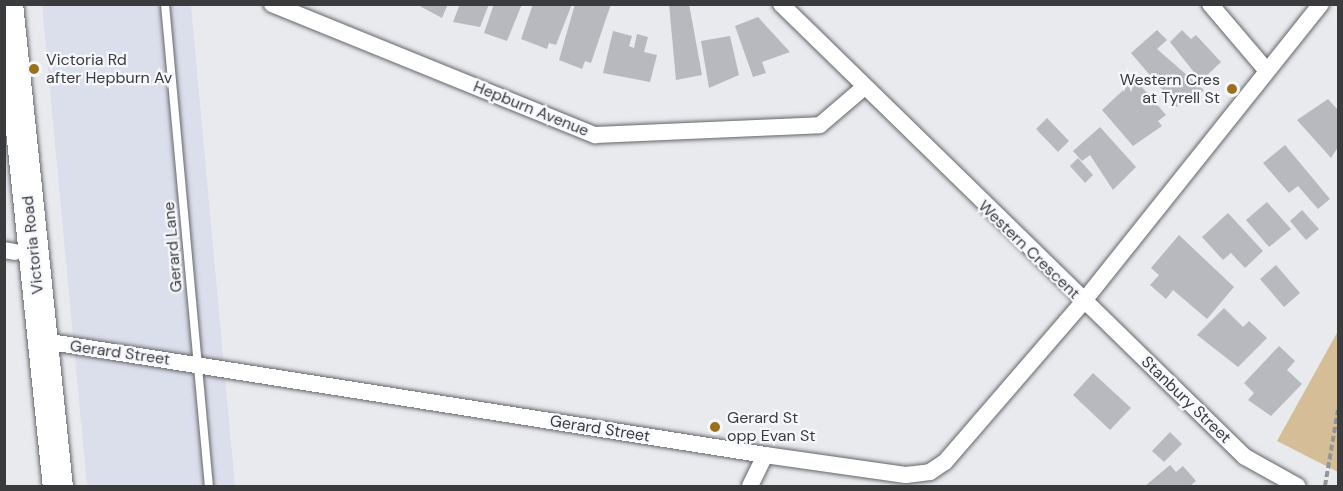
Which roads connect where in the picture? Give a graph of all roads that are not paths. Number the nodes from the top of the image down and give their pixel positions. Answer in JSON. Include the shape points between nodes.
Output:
{"nodes":[{"id":1,"x":8,"y":4,"type":"edge"},
{"id":2,"x":165,"y":4,"type":"edge"},
{"id":3,"x":272,"y":4,"type":"edge"},
{"id":4,"x":781,"y":4,"type":"edge"},
{"id":5,"x":1210,"y":4,"type":"edge"},
{"id":6,"x":1321,"y":4,"type":"edge"},
{"id":7,"x":1267,"y":71,"type":"junction"},
{"id":8,"x":862,"y":89,"type":"junction"},
{"id":9,"x":4,"y":165,"type":"edge"},
{"id":10,"x":10,"y":251,"type":"edge"},
{"id":11,"x":1083,"y":302,"type":"junction"},
{"id":12,"x":44,"y":341,"type":"junction"},
{"id":13,"x":199,"y":364,"type":"junction"},
{"id":14,"x":765,"y":455,"type":"junction"},
{"id":15,"x":38,"y":486,"type":"edge"},
{"id":16,"x":58,"y":486,"type":"edge"},
{"id":17,"x":209,"y":486,"type":"edge"},
{"id":18,"x":750,"y":486,"type":"edge"},
{"id":19,"x":1297,"y":486,"type":"edge"}],
"edges":[{"from":1,"to":12,"type":"highway","name":"Victoria Road"},
{"from":2,"to":13,"type":"lane","name":"Gerard Lane"},
{"from":3,"to":8,"type":"street","name":"Hepburn Avenue","via":[[595,135],[820,125]]},
{"from":4,"to":8,"type":"street","name":"Western Crescent"},
{"from":5,"to":7,"type":"street"},
{"from":6,"to":7,"type":"street","name":"Western Crescent"},
{"from":7,"to":11,"type":"street","name":"Western Crescent"},
{"from":8,"to":11,"type":"street","name":"Western Crescent"},
{"from":9,"to":10,"type":"highway","name":"Victoria Road"},
{"from":10,"to":15,"type":"highway","name":"Victoria Road"},
{"from":11,"to":14,"type":"street","name":"Gerard Street","via":[[945,462],[930,472],[906,475]]},
{"from":11,"to":19,"type":"street","name":"Stanbury Street","via":[[1245,457]]},
{"from":12,"to":13,"type":"street","name":"Gerard Street"},
{"from":12,"to":16,"type":"highway","name":"Victoria Road"},
{"from":13,"to":14,"type":"street","name":"Gerard Street"},
{"from":13,"to":17,"type":"lane","name":"Gerard Lane"},
{"from":14,"to":18,"type":"street"}]}
